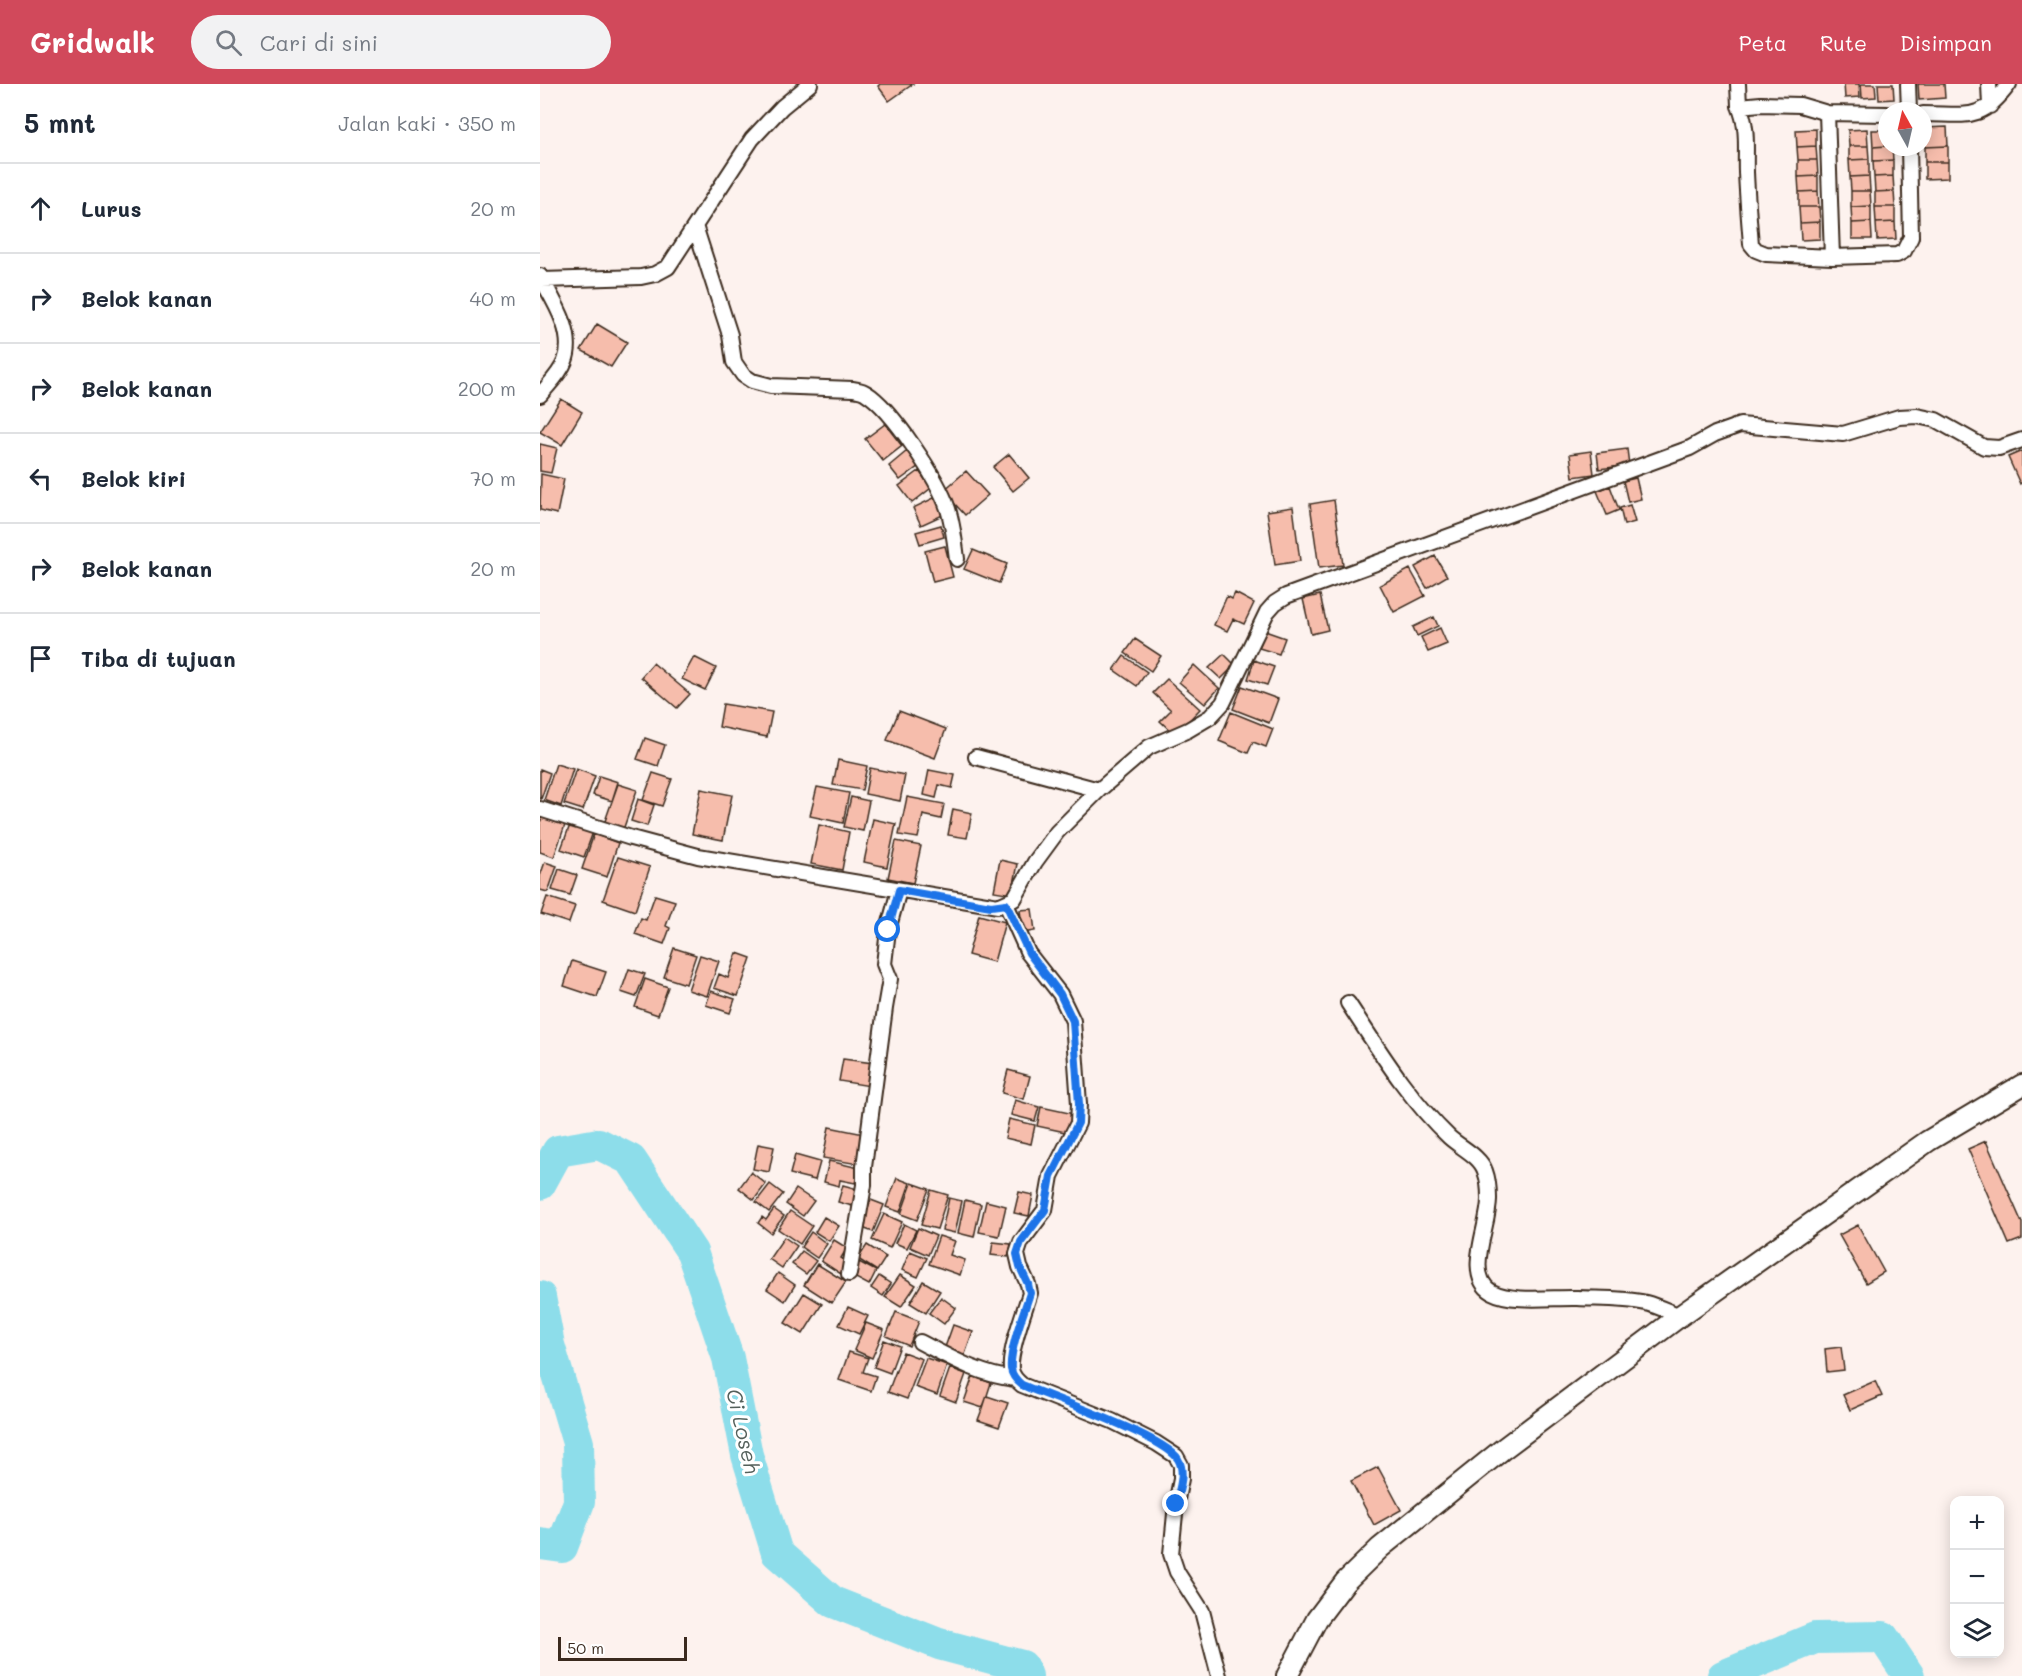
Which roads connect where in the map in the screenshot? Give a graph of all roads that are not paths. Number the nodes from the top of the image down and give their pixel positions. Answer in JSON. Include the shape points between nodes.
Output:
{"nodes":[{"id":1,"x":810,"y":84,"type":"edge"},
{"id":2,"x":1738,"y":84,"type":"edge"},
{"id":3,"x":1908,"y":84,"type":"edge"},
{"id":4,"x":1989,"y":84,"type":"edge"},
{"id":5,"x":2009,"y":84,"type":"edge"},
{"id":6,"x":1909,"y":102,"type":"edge"},
{"id":7,"x":1739,"y":106,"type":"junction"},
{"id":8,"x":1990,"y":106,"type":"junction"},
{"id":9,"x":1827,"y":113,"type":"junction"},
{"id":10,"x":1878,"y":114,"type":"edge"},
{"id":11,"x":1932,"y":114,"type":"edge"},
{"id":12,"x":1909,"y":156,"type":"edge"},
{"id":13,"x":695,"y":226,"type":"junction"},
{"id":14,"x":1832,"y":257,"type":"junction"},
{"id":15,"x":541,"y":278,"type":"edge"},
{"id":16,"x":540,"y":395,"type":"edge"},
{"id":17,"x":2022,"y":440,"type":"edge"},
{"id":18,"x":957,"y":559,"type":"dead end"},
{"id":19,"x":976,"y":757,"type":"dead end"},
{"id":20,"x":1099,"y":790,"type":"junction"},
{"id":21,"x":540,"y":809,"type":"edge"},
{"id":22,"x":899,"y":890,"type":"junction"},
{"id":23,"x":1006,"y":904,"type":"junction"},
{"id":24,"x":1348,"y":1003,"type":"dead end"},
{"id":25,"x":2022,"y":1085,"type":"edge"},
{"id":26,"x":849,"y":1274,"type":"dead end"},
{"id":27,"x":1680,"y":1316,"type":"junction"},
{"id":28,"x":920,"y":1342,"type":"dead end"},
{"id":29,"x":1016,"y":1379,"type":"junction"},
{"id":30,"x":1219,"y":1676,"type":"edge"},
{"id":31,"x":1287,"y":1676,"type":"edge"}],
"edges":[{"from":1,"to":13,"type":"street","via":[[752,139]]},
{"from":2,"to":7,"type":"street"},
{"from":3,"to":6,"type":"street"},
{"from":4,"to":8,"type":"street"},
{"from":5,"to":8,"type":"street"},
{"from":7,"to":9,"type":"street","via":[[1800,105]]},
{"from":7,"to":14,"type":"street","via":[[1747,132],[1751,244],[1767,254]]},
{"from":8,"to":11,"type":"street","via":[[1969,114]]},
{"from":9,"to":10,"type":"street"},
{"from":9,"to":14,"type":"street"},
{"from":12,"to":14,"type":"street","via":[[1908,246],[1897,255]]},
{"from":13,"to":15,"type":"street","via":[[668,267],[656,274],[622,279]]},
{"from":13,"to":18,"type":"street","via":[[730,335],[734,362],[743,375],[771,386],[865,392],[897,423],[934,482],[948,508]]},
{"from":15,"to":16,"type":"street","via":[[564,323],[568,348],[558,374]]},
{"from":17,"to":20,"type":"street","via":[[1999,448],[1984,447],[1935,420],[1917,416],[1899,417],[1843,434],[1749,425],[1731,427],[1690,448],[1286,596],[1267,612],[1223,703],[1210,717],[1149,747]]},
{"from":19,"to":20,"type":"street"},
{"from":20,"to":23,"type":"street","via":[[1057,832],[1014,899]]},
{"from":21,"to":22,"type":"street","via":[[699,856]]},
{"from":22,"to":23,"type":"street","via":[[991,906]]},
{"from":22,"to":26,"type":"street","via":[[888,930],[884,964],[890,983]]},
{"from":23,"to":29,"type":"street","via":[[1029,953],[1060,994],[1073,1021],[1079,1104],[1078,1123],[1051,1176],[1045,1210],[1021,1242],[1017,1254],[1030,1293],[1014,1348],[1011,1370]]},
{"from":24,"to":27,"type":"street","via":[[1422,1111],[1482,1164],[1490,1199],[1478,1263],[1485,1288],[1513,1297],[1647,1303]]},
{"from":25,"to":27,"type":"street","via":[[1928,1141]]},
{"from":27,"to":31,"type":"street","via":[[1503,1449],[1380,1548],[1345,1582],[1317,1619]]},
{"from":28,"to":29,"type":"street","via":[[972,1369]]},
{"from":29,"to":30,"type":"street","via":[[1022,1385],[1112,1421],[1176,1456],[1182,1479],[1171,1554],[1177,1572],[1202,1611]]}]}
